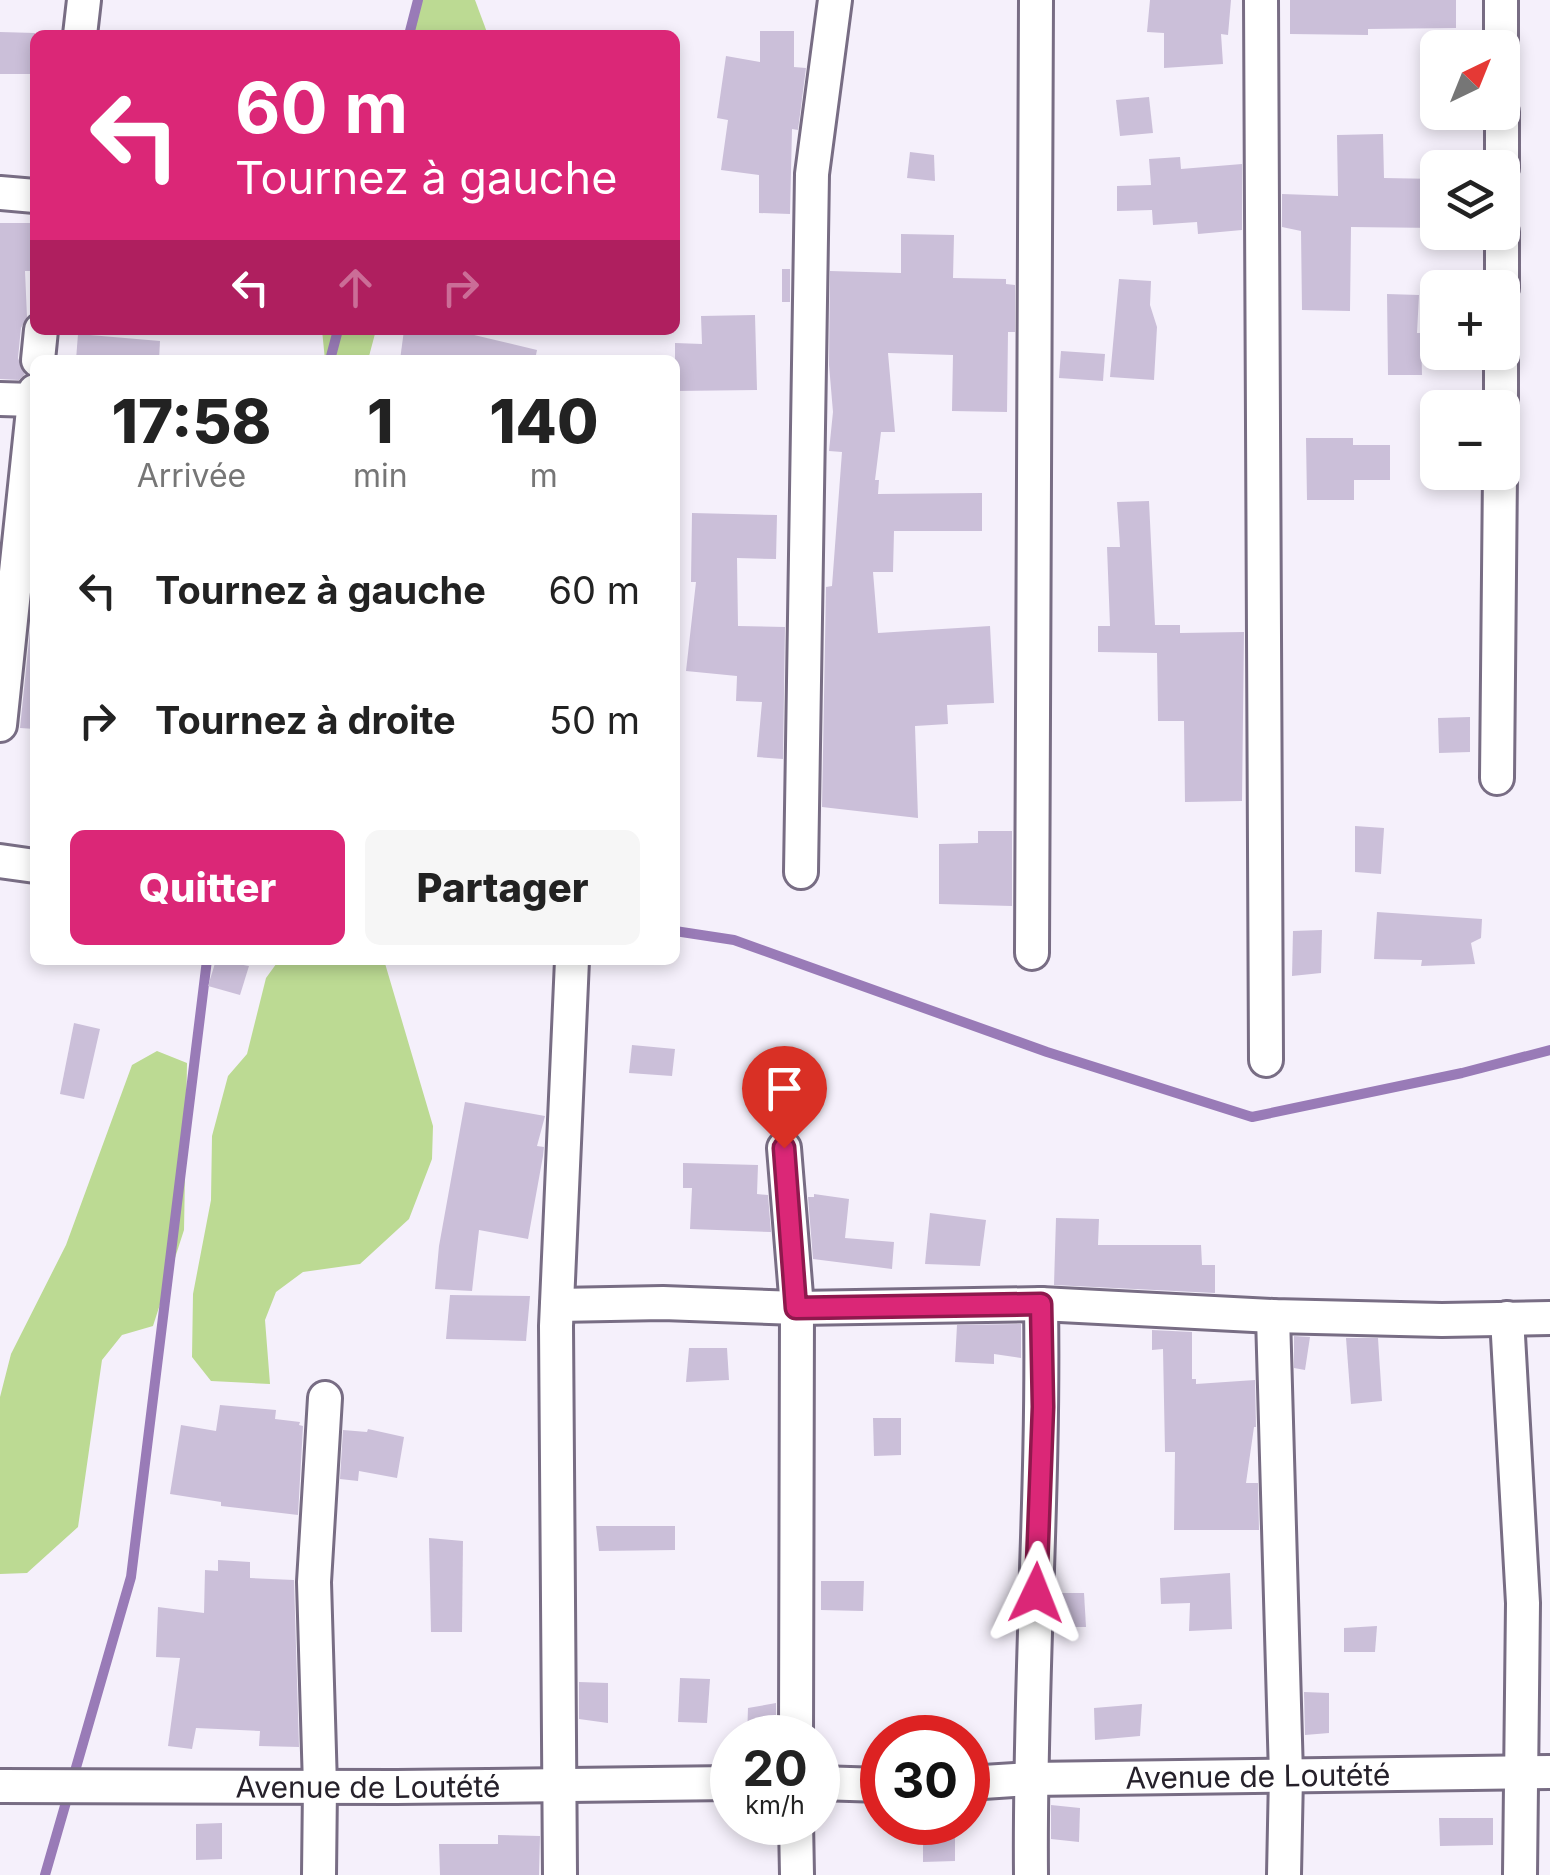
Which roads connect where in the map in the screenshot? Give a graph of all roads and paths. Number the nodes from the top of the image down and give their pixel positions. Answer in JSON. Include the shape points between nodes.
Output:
{"nodes":[{"id":1,"x":84,"y":0,"type":"edge"},
{"id":2,"x":836,"y":0,"type":"edge"},
{"id":3,"x":1036,"y":0,"type":"edge"},
{"id":4,"x":1261,"y":0,"type":"edge"},
{"id":5,"x":1501,"y":0,"type":"edge"},
{"id":6,"x":81,"y":30,"type":"edge"},
{"id":7,"x":1501,"y":30,"type":"edge"},
{"id":8,"x":0,"y":192,"type":"edge"},
{"id":9,"x":30,"y":195,"type":"edge"},
{"id":10,"x":0,"y":399,"type":"edge"},
{"id":11,"x":30,"y":400,"type":"edge"},
{"id":12,"x":30,"y":430,"type":"edge"},
{"id":13,"x":1500,"y":490,"type":"edge"},
{"id":14,"x":6,"y":609,"type":"edge"},
{"id":15,"x":0,"y":725,"type":"edge"},
{"id":16,"x":1498,"y":778,"type":"dead end"},
{"id":17,"x":0,"y":861,"type":"edge"},
{"id":18,"x":30,"y":865,"type":"edge"},
{"id":19,"x":801,"y":872,"type":"dead end"},
{"id":20,"x":1032,"y":953,"type":"dead end"},
{"id":21,"x":572,"y":965,"type":"edge"},
{"id":22,"x":1266,"y":1060,"type":"dead end"},
{"id":23,"x":784,"y":1148,"type":"dead end"},
{"id":24,"x":556,"y":1304,"type":"junction"},
{"id":25,"x":1041,"y":1304,"type":"junction"},
{"id":26,"x":796,"y":1308,"type":"junction"},
{"id":27,"x":1273,"y":1316,"type":"junction"},
{"id":28,"x":1507,"y":1318,"type":"junction"},
{"id":29,"x":1550,"y":1318,"type":"edge"},
{"id":30,"x":325,"y":1398,"type":"dead end"},
{"id":31,"x":796,"y":1715,"type":"edge"},
{"id":32,"x":1535,"y":1772,"type":"edge"},
{"id":33,"x":1286,"y":1776,"type":"junction"},
{"id":34,"x":1030,"y":1779,"type":"junction"},
{"id":35,"x":710,"y":1782,"type":"edge"},
{"id":36,"x":990,"y":1782,"type":"edge"},
{"id":37,"x":560,"y":1785,"type":"junction"},
{"id":38,"x":0,"y":1786,"type":"edge"},
{"id":39,"x":320,"y":1786,"type":"junction"},
{"id":40,"x":796,"y":1845,"type":"edge"},
{"id":41,"x":319,"y":1875,"type":"edge"},
{"id":42,"x":560,"y":1875,"type":"edge"},
{"id":43,"x":797,"y":1875,"type":"edge"},
{"id":44,"x":1031,"y":1875,"type":"edge"},
{"id":45,"x":1284,"y":1875,"type":"edge"},
{"id":46,"x":1520,"y":1875,"type":"edge"}],
"edges":[{"from":1,"to":6,"type":"street"},
{"from":2,"to":19,"type":"street","via":[[812,174]]},
{"from":3,"to":20,"type":"street"},
{"from":4,"to":22,"type":"street"},
{"from":5,"to":7,"type":"street"},
{"from":8,"to":9,"type":"street"},
{"from":10,"to":11,"type":"street"},
{"from":12,"to":14,"type":"street"},
{"from":13,"to":16,"type":"street"},
{"from":14,"to":15,"type":"street"},
{"from":17,"to":18,"type":"street"},
{"from":21,"to":24,"type":"street"},
{"from":23,"to":26,"type":"street"},
{"from":24,"to":26,"type":"street"},
{"from":24,"to":37,"type":"street"},
{"from":25,"to":26,"type":"street"},
{"from":25,"to":27,"type":"street"},
{"from":25,"to":34,"type":"street"},
{"from":26,"to":31,"type":"street"},
{"from":27,"to":28,"type":"street"},
{"from":27,"to":33,"type":"street"},
{"from":28,"to":29,"type":"street"},
{"from":28,"to":32,"type":"street"},
{"from":30,"to":39,"type":"street","via":[[314,1582]]},
{"from":32,"to":33,"type":"street","name":"Avenue de Loutété"},
{"from":32,"to":46,"type":"street"},
{"from":33,"to":34,"type":"street","name":"Avenue de Loutété"},
{"from":33,"to":45,"type":"street"},
{"from":34,"to":36,"type":"street","name":"Avenue de Loutété"},
{"from":34,"to":44,"type":"street"},
{"from":35,"to":37,"type":"street","name":"Avenue de Loutété"},
{"from":37,"to":39,"type":"street","name":"Avenue de Loutété"},
{"from":37,"to":42,"type":"street"},
{"from":38,"to":39,"type":"street","name":"Avenue de Loutété"},
{"from":39,"to":41,"type":"street"},
{"from":40,"to":43,"type":"street"}]}
